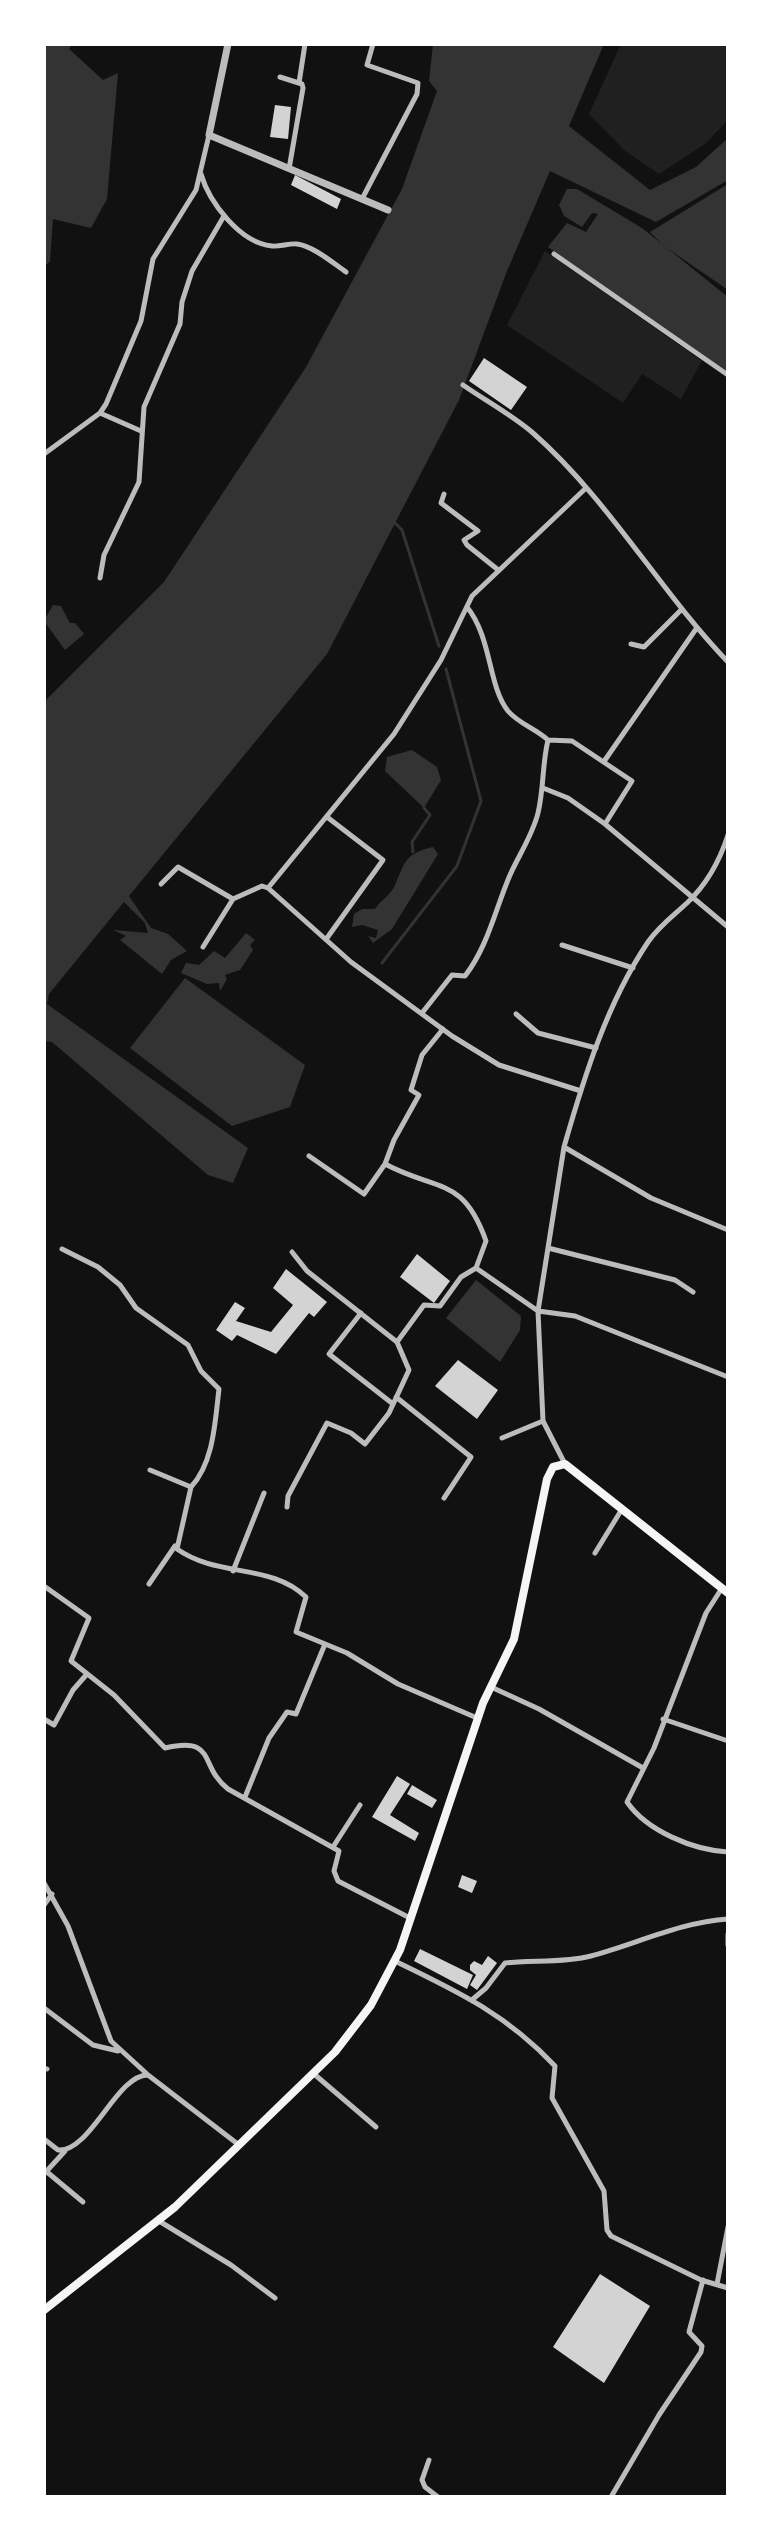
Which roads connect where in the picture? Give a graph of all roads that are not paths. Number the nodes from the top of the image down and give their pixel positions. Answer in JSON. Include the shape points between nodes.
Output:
{"nodes":[{"id":1,"x":228,"y":44,"type":"edge"},
{"id":2,"x":305,"y":44,"type":"edge"},
{"id":3,"x":373,"y":44,"type":"edge"},
{"id":4,"x":280,"y":77,"type":"dead end"},
{"id":5,"x":299,"y":83,"type":"junction"},
{"id":6,"x":209,"y":135,"type":"junction"},
{"id":7,"x":289,"y":169,"type":"junction"},
{"id":8,"x":201,"y":173,"type":"junction"},
{"id":9,"x":362,"y":199,"type":"junction"},
{"id":10,"x":388,"y":210,"type":"dead end"},
{"id":11,"x":224,"y":216,"type":"junction"},
{"id":12,"x":554,"y":254,"type":"dead end"},
{"id":13,"x":346,"y":272,"type":"dead end"},
{"id":14,"x":728,"y":375,"type":"edge"},
{"id":15,"x":463,"y":385,"type":"dead end"},
{"id":16,"x":100,"y":413,"type":"junction"},
{"id":17,"x":141,"y":431,"type":"junction"},
{"id":18,"x":44,"y":454,"type":"edge"},
{"id":19,"x":586,"y":488,"type":"junction"},
{"id":20,"x":444,"y":494,"type":"dead end"},
{"id":21,"x":497,"y":569,"type":"junction"},
{"id":22,"x":100,"y":578,"type":"dead end"},
{"id":23,"x":467,"y":606,"type":"junction"},
{"id":24,"x":682,"y":609,"type":"junction"},
{"id":25,"x":696,"y":629,"type":"junction"},
{"id":26,"x":631,"y":644,"type":"dead end"},
{"id":27,"x":728,"y":662,"type":"edge"},
{"id":28,"x":548,"y":740,"type":"junction"},
{"id":29,"x":605,"y":760,"type":"junction"},
{"id":30,"x":543,"y":788,"type":"junction"},
{"id":31,"x":327,"y":817,"type":"junction"},
{"id":32,"x":605,"y":824,"type":"junction"},
{"id":33,"x":728,"y":835,"type":"edge"},
{"id":34,"x":161,"y":884,"type":"dead end"},
{"id":35,"x":268,"y":888,"type":"junction"},
{"id":36,"x":693,"y":896,"type":"junction"},
{"id":37,"x":233,"y":899,"type":"junction"},
{"id":38,"x":728,"y":927,"type":"edge"},
{"id":39,"x":327,"y":939,"type":"junction"},
{"id":40,"x":562,"y":945,"type":"dead end"},
{"id":41,"x":203,"y":947,"type":"dead end"},
{"id":42,"x":633,"y":968,"type":"junction"},
{"id":43,"x":422,"y":1013,"type":"junction"},
{"id":44,"x":516,"y":1014,"type":"dead end"},
{"id":45,"x":443,"y":1029,"type":"junction"},
{"id":46,"x":596,"y":1048,"type":"junction"},
{"id":47,"x":581,"y":1091,"type":"junction"},
{"id":48,"x":564,"y":1147,"type":"junction"},
{"id":49,"x":309,"y":1156,"type":"dead end"},
{"id":50,"x":385,"y":1164,"type":"junction"},
{"id":51,"x":728,"y":1230,"type":"edge"},
{"id":52,"x":548,"y":1248,"type":"junction"},
{"id":53,"x":62,"y":1249,"type":"dead end"},
{"id":54,"x":292,"y":1252,"type":"dead end"},
{"id":55,"x":476,"y":1268,"type":"junction"},
{"id":56,"x":693,"y":1292,"type":"dead end"},
{"id":57,"x":538,"y":1311,"type":"junction"},
{"id":58,"x":361,"y":1313,"type":"junction"},
{"id":59,"x":397,"y":1342,"type":"junction"},
{"id":60,"x":728,"y":1377,"type":"edge"},
{"id":61,"x":396,"y":1397,"type":"junction"},
{"id":62,"x":393,"y":1404,"type":"junction"},
{"id":63,"x":543,"y":1421,"type":"junction"},
{"id":64,"x":502,"y":1438,"type":"dead end"},
{"id":65,"x":565,"y":1464,"type":"junction"},
{"id":66,"x":150,"y":1470,"type":"dead end"},
{"id":67,"x":191,"y":1487,"type":"junction"},
{"id":68,"x":264,"y":1493,"type":"dead end"},
{"id":69,"x":444,"y":1498,"type":"dead end"},
{"id":70,"x":287,"y":1507,"type":"dead end"},
{"id":71,"x":622,"y":1509,"type":"junction"},
{"id":72,"x":176,"y":1546,"type":"junction"},
{"id":73,"x":595,"y":1553,"type":"dead end"},
{"id":74,"x":233,"y":1571,"type":"junction"},
{"id":75,"x":149,"y":1584,"type":"dead end"},
{"id":76,"x":44,"y":1586,"type":"edge"},
{"id":77,"x":725,"y":1590,"type":"edge"},
{"id":78,"x":325,"y":1644,"type":"junction"},
{"id":79,"x":87,"y":1674,"type":"junction"},
{"id":80,"x":490,"y":1687,"type":"junction"},
{"id":81,"x":477,"y":1718,"type":"junction"},
{"id":82,"x":44,"y":1719,"type":"edge"},
{"id":83,"x":663,"y":1719,"type":"junction"},
{"id":84,"x":728,"y":1741,"type":"edge"},
{"id":85,"x":643,"y":1768,"type":"junction"},
{"id":86,"x":245,"y":1797,"type":"junction"},
{"id":87,"x":360,"y":1805,"type":"dead end"},
{"id":88,"x":333,"y":1847,"type":"junction"},
{"id":89,"x":728,"y":1852,"type":"edge"},
{"id":90,"x":44,"y":1883,"type":"edge"},
{"id":91,"x":52,"y":1894,"type":"junction"},
{"id":92,"x":44,"y":1905,"type":"edge"},
{"id":93,"x":411,"y":1918,"type":"junction"},
{"id":94,"x":728,"y":1919,"type":"edge"},
{"id":95,"x":728,"y":1934,"type":"edge"},
{"id":96,"x":728,"y":1945,"type":"edge"},
{"id":97,"x":395,"y":1961,"type":"junction"},
{"id":98,"x":473,"y":1999,"type":"junction"},
{"id":99,"x":44,"y":2008,"type":"edge"},
{"id":100,"x":121,"y":2052,"type":"junction"},
{"id":101,"x":313,"y":2073,"type":"junction"},
{"id":102,"x":148,"y":2075,"type":"junction"},
{"id":103,"x":376,"y":2127,"type":"dead end"},
{"id":104,"x":44,"y":2139,"type":"edge"},
{"id":105,"x":239,"y":2145,"type":"junction"},
{"id":106,"x":65,"y":2150,"type":"junction"},
{"id":107,"x":45,"y":2173,"type":"edge"},
{"id":108,"x":83,"y":2202,"type":"dead end"},
{"id":109,"x":158,"y":2220,"type":"junction"},
{"id":110,"x":728,"y":2227,"type":"edge"},
{"id":111,"x":703,"y":2280,"type":"junction"},
{"id":112,"x":717,"y":2284,"type":"junction"},
{"id":113,"x":728,"y":2288,"type":"edge"},
{"id":114,"x":275,"y":2298,"type":"dead end"},
{"id":115,"x":44,"y":2310,"type":"edge"},
{"id":116,"x":429,"y":2460,"type":"dead end"},
{"id":117,"x":438,"y":2497,"type":"edge"},
{"id":118,"x":611,"y":2497,"type":"edge"}],
"edges":[{"from":1,"to":6,"type":"street"},
{"from":2,"to":5,"type":"street"},
{"from":3,"to":9,"type":"street","via":[[367,65],[418,83]]},
{"from":4,"to":5,"type":"street"},
{"from":5,"to":7,"type":"street","via":[[303,88]]},
{"from":6,"to":7,"type":"street"},
{"from":6,"to":8,"type":"street"},
{"from":7,"to":9,"type":"street"},
{"from":8,"to":11,"type":"street"},
{"from":8,"to":16,"type":"street","via":[[153,259],[141,321]]},
{"from":9,"to":10,"type":"street"},
{"from":11,"to":13,"type":"street","via":[[269,246],[298,244]]},
{"from":11,"to":17,"type":"street","via":[[192,271],[180,324],[144,407]]},
{"from":12,"to":14,"type":"street"},
{"from":15,"to":19,"type":"street","via":[[533,433]]},
{"from":16,"to":17,"type":"street"},
{"from":16,"to":18,"type":"street"},
{"from":17,"to":22,"type":"street","via":[[139,482],[104,555]]},
{"from":19,"to":21,"type":"street"},
{"from":19,"to":24,"type":"street"},
{"from":20,"to":21,"type":"street","via":[[441,503],[478,531],[464,540],[467,545]]},
{"from":21,"to":23,"type":"street"},
{"from":23,"to":28,"type":"street","via":[[480,624],[505,708]]},
{"from":23,"to":31,"type":"street","via":[[443,657],[394,734]]},
{"from":24,"to":25,"type":"street"},
{"from":24,"to":26,"type":"street","via":[[644,647]]},
{"from":25,"to":27,"type":"street"},
{"from":25,"to":29,"type":"street"},
{"from":28,"to":29,"type":"street","via":[[572,741]]},
{"from":28,"to":30,"type":"street"},
{"from":29,"to":32,"type":"street","via":[[632,781]]},
{"from":30,"to":32,"type":"street"},
{"from":30,"to":43,"type":"street","via":[[482,954],[465,976],[452,975]]},
{"from":31,"to":35,"type":"street"},
{"from":31,"to":39,"type":"street","via":[[383,860]]},
{"from":32,"to":36,"type":"street"},
{"from":33,"to":36,"type":"street","via":[[718,863]]},
{"from":34,"to":37,"type":"street","via":[[178,867]]},
{"from":35,"to":37,"type":"street"},
{"from":35,"to":39,"type":"street"},
{"from":36,"to":38,"type":"street"},
{"from":36,"to":42,"type":"street","via":[[656,932]]},
{"from":37,"to":41,"type":"street"},
{"from":39,"to":43,"type":"street"},
{"from":40,"to":42,"type":"street"},
{"from":42,"to":46,"type":"street"},
{"from":43,"to":45,"type":"street"},
{"from":44,"to":46,"type":"street","via":[[538,1033]]},
{"from":45,"to":47,"type":"street","via":[[499,1065]]},
{"from":45,"to":50,"type":"street","via":[[422,1055],[411,1090],[419,1095]]},
{"from":46,"to":47,"type":"street"},
{"from":47,"to":48,"type":"street"},
{"from":48,"to":51,"type":"street","via":[[651,1198]]},
{"from":48,"to":52,"type":"street"},
{"from":49,"to":50,"type":"street","via":[[364,1194]]},
{"from":50,"to":55,"type":"street","via":[[466,1199],[486,1241]]},
{"from":52,"to":56,"type":"street","via":[[675,1280]]},
{"from":52,"to":57,"type":"street"},
{"from":53,"to":67,"type":"street","via":[[98,1267],[136,1308],[188,1345],[201,1371],[219,1389],[208,1454]]},
{"from":54,"to":58,"type":"street","via":[[307,1271]]},
{"from":55,"to":57,"type":"street"},
{"from":55,"to":59,"type":"street","via":[[461,1277],[440,1306],[424,1305]]},
{"from":57,"to":60,"type":"street","via":[[575,1316]]},
{"from":57,"to":63,"type":"street"},
{"from":58,"to":59,"type":"street"},
{"from":58,"to":62,"type":"street","via":[[329,1354]]},
{"from":59,"to":61,"type":"street","via":[[409,1370]]},
{"from":61,"to":62,"type":"street"},
{"from":61,"to":69,"type":"street","via":[[471,1457]]},
{"from":62,"to":70,"type":"street","via":[[365,1444],[327,1423]]},
{"from":63,"to":64,"type":"street"},
{"from":63,"to":65,"type":"street"},
{"from":65,"to":71,"type":"main road"},
{"from":65,"to":80,"type":"main road","via":[[553,1467],[547,1479],[514,1639]]},
{"from":66,"to":67,"type":"street"},
{"from":67,"to":72,"type":"street"},
{"from":68,"to":74,"type":"street"},
{"from":71,"to":73,"type":"street"},
{"from":71,"to":77,"type":"main road"},
{"from":72,"to":74,"type":"street","via":[[203,1564]]},
{"from":72,"to":75,"type":"street"},
{"from":74,"to":78,"type":"street","via":[[268,1575],[304,1594],[296,1632]]},
{"from":76,"to":79,"type":"street","via":[[87,1614],[70,1657]]},
{"from":77,"to":83,"type":"street","via":[[706,1613]]},
{"from":78,"to":81,"type":"street","via":[[387,1679]]},
{"from":78,"to":86,"type":"street","via":[[296,1714],[287,1712],[269,1738]]},
{"from":79,"to":82,"type":"street","via":[[54,1725]]},
{"from":79,"to":86,"type":"street","via":[[165,1748],[180,1742],[196,1745],[209,1756],[218,1781]]},
{"from":80,"to":81,"type":"main road"},
{"from":80,"to":85,"type":"street"},
{"from":81,"to":93,"type":"main road"},
{"from":83,"to":84,"type":"street"},
{"from":83,"to":85,"type":"street"},
{"from":85,"to":89,"type":"street","via":[[627,1802],[633,1810],[685,1842]]},
{"from":86,"to":88,"type":"street"},
{"from":87,"to":88,"type":"street"},
{"from":88,"to":93,"type":"street","via":[[339,1851],[334,1871],[338,1881]]},
{"from":90,"to":91,"type":"street"},
{"from":91,"to":92,"type":"street"},
{"from":91,"to":100,"type":"street","via":[[111,2041]]},
{"from":93,"to":97,"type":"main road"},
{"from":94,"to":98,"type":"street","via":[[589,1956],[505,1963]]},
{"from":95,"to":96,"type":"street"},
{"from":97,"to":98,"type":"street"},
{"from":97,"to":101,"type":"main road","via":[[371,2005]]},
{"from":98,"to":111,"type":"street","via":[[525,2034],[555,2066],[552,2098],[604,2191],[611,2236]]},
{"from":99,"to":100,"type":"street","via":[[93,2045]]},
{"from":100,"to":102,"type":"street"},
{"from":101,"to":103,"type":"street"},
{"from":101,"to":105,"type":"main road"},
{"from":102,"to":105,"type":"street"},
{"from":102,"to":106,"type":"street","via":[[134,2080]]},
{"from":104,"to":106,"type":"street"},
{"from":105,"to":109,"type":"main road"},
{"from":106,"to":107,"type":"street"},
{"from":107,"to":108,"type":"street"},
{"from":109,"to":114,"type":"street"},
{"from":109,"to":115,"type":"main road"},
{"from":110,"to":112,"type":"street"},
{"from":111,"to":112,"type":"street"},
{"from":111,"to":118,"type":"street","via":[[689,2324],[701,2352]]},
{"from":112,"to":113,"type":"street"},
{"from":116,"to":117,"type":"street","via":[[422,2480]]}]}
